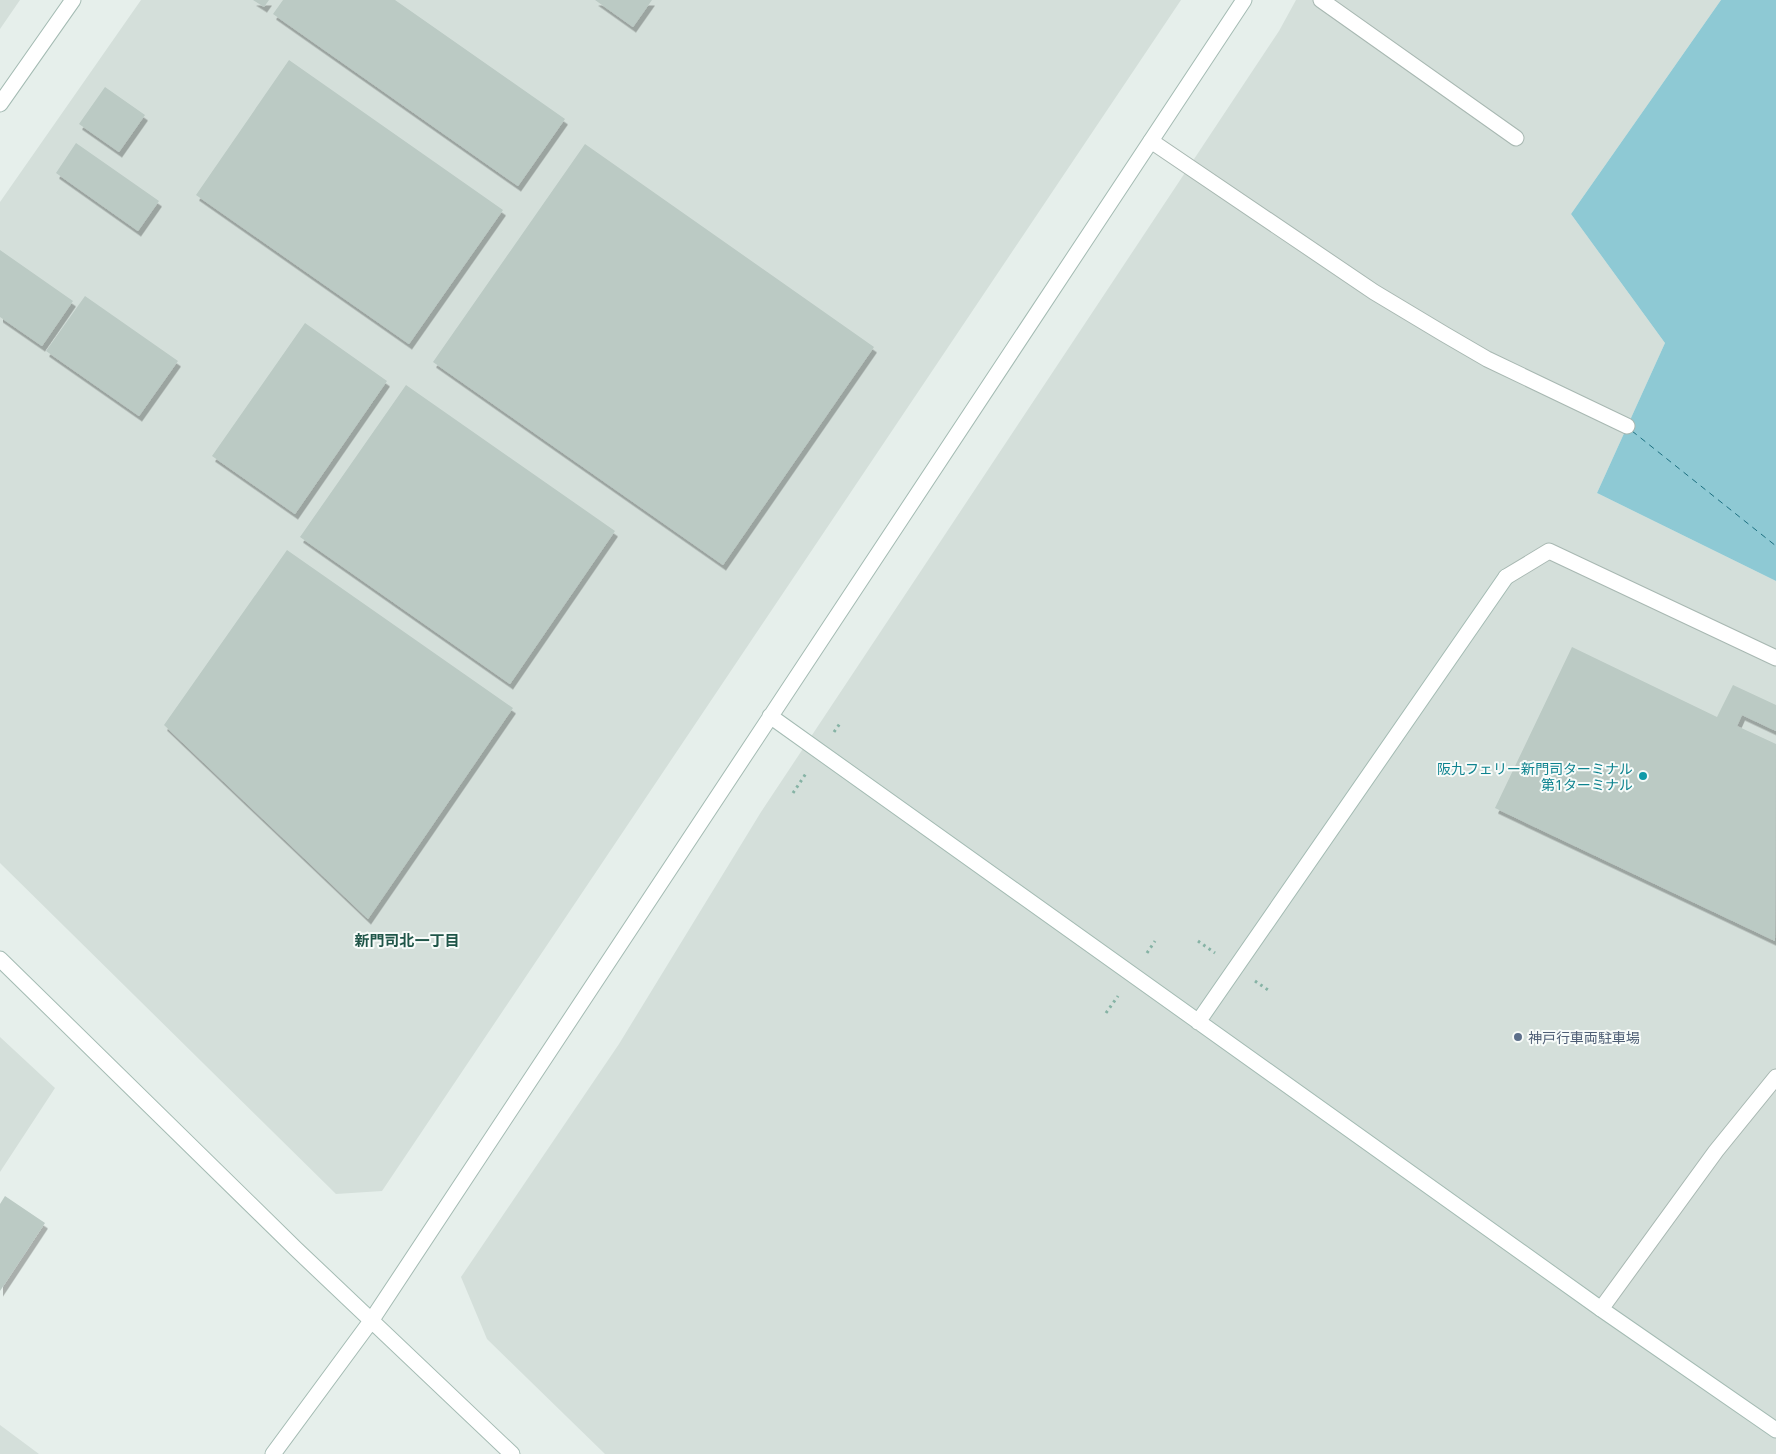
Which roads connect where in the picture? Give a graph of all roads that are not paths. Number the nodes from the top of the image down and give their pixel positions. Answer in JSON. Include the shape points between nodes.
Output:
{"nodes":[{"id":1,"x":73,"y":0,"type":"edge"},
{"id":2,"x":1244,"y":0,"type":"edge"},
{"id":3,"x":1321,"y":0,"type":"edge"},
{"id":4,"x":0,"y":104,"type":"edge"},
{"id":5,"x":1516,"y":138,"type":"dead end"},
{"id":6,"x":1150,"y":141,"type":"junction"},
{"id":7,"x":1627,"y":426,"type":"dead end"},
{"id":8,"x":1776,"y":658,"type":"edge"},
{"id":9,"x":770,"y":716,"type":"junction"},
{"id":10,"x":0,"y":959,"type":"edge"},
{"id":11,"x":1198,"y":1022,"type":"junction"},
{"id":12,"x":1776,"y":1077,"type":"edge"},
{"id":13,"x":1601,"y":1309,"type":"junction"},
{"id":14,"x":371,"y":1321,"type":"junction"},
{"id":15,"x":1776,"y":1430,"type":"edge"},
{"id":16,"x":273,"y":1454,"type":"edge"},
{"id":17,"x":512,"y":1454,"type":"edge"}],
"edges":[{"from":1,"to":4,"type":"street"},
{"from":2,"to":6,"type":"street"},
{"from":3,"to":5,"type":"street"},
{"from":6,"to":7,"type":"street","via":[[1374,292],[1487,359]]},
{"from":6,"to":9,"type":"street"},
{"from":8,"to":11,"type":"street","via":[[1549,552],[1506,577]]},
{"from":9,"to":11,"type":"street"},
{"from":9,"to":14,"type":"street"},
{"from":10,"to":14,"type":"street"},
{"from":11,"to":13,"type":"street"},
{"from":12,"to":13,"type":"street","via":[[1716,1151]]},
{"from":13,"to":15,"type":"street"},
{"from":14,"to":16,"type":"street"},
{"from":14,"to":17,"type":"street"}]}
